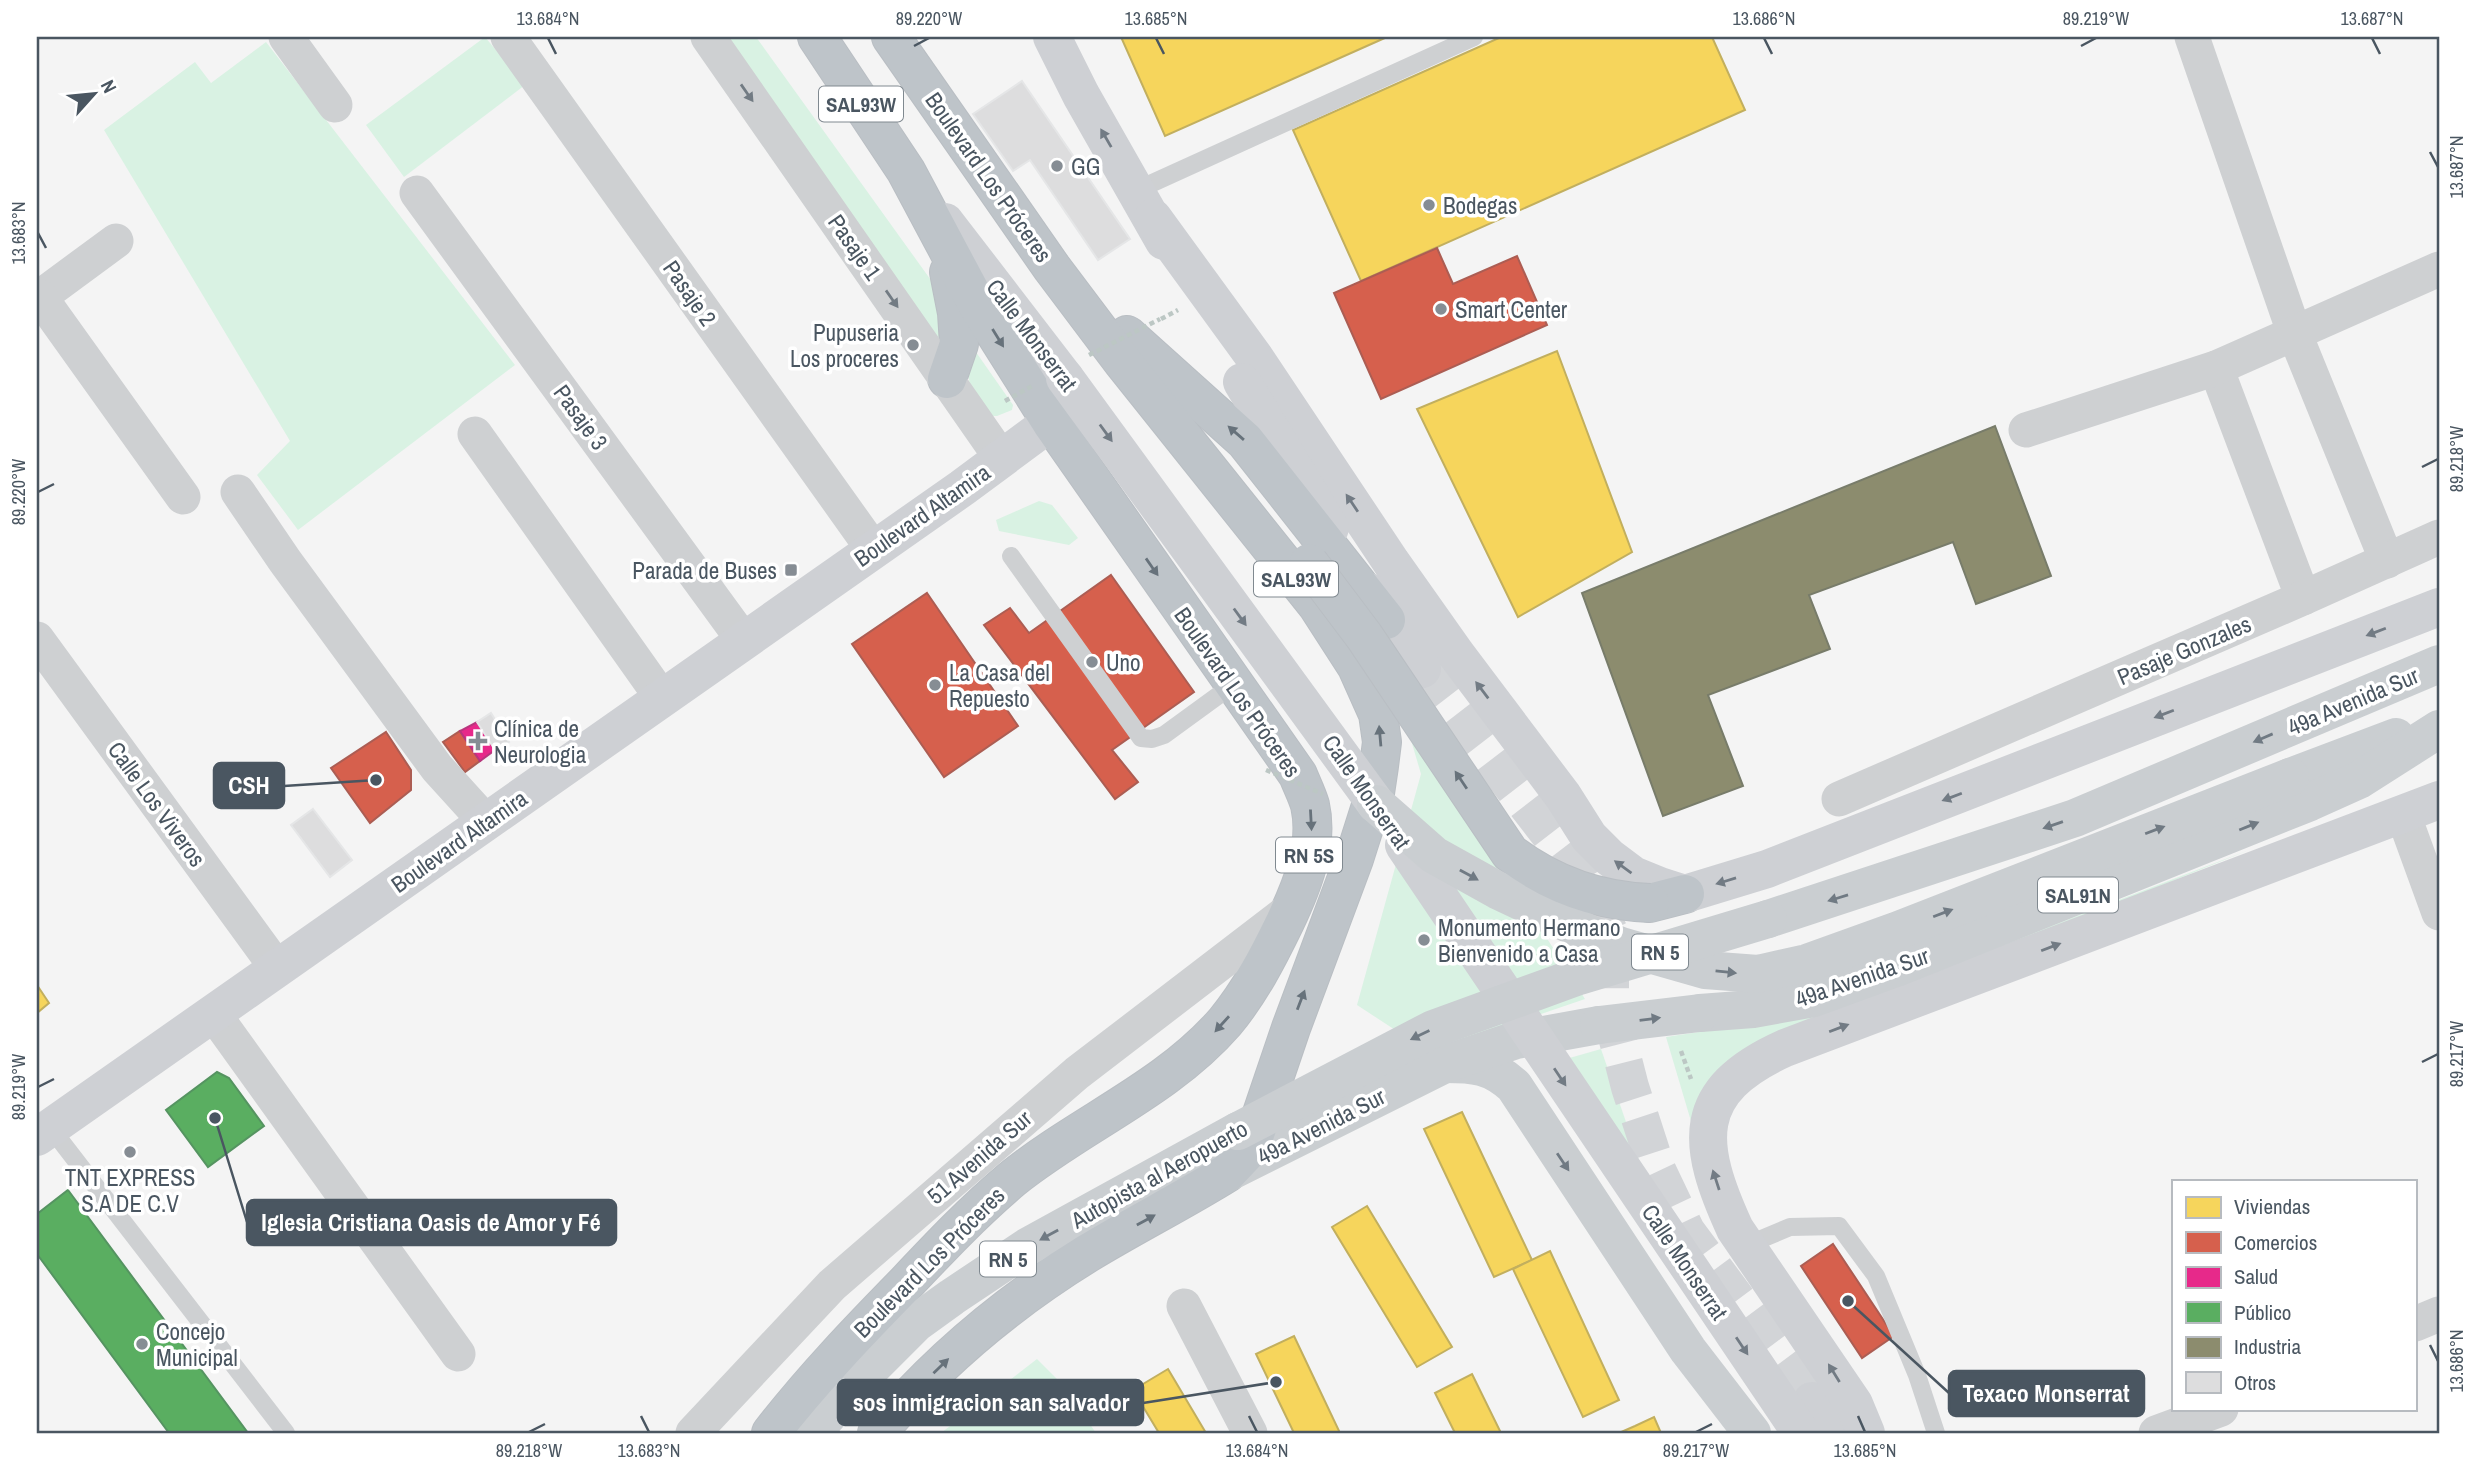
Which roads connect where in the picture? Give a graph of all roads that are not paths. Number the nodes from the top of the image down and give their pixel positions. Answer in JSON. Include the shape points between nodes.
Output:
{"nodes":[{"id":1,"x":286,"y":37,"type":"edge"},
{"id":2,"x":708,"y":37,"type":"edge"},
{"id":3,"x":817,"y":37,"type":"edge"},
{"id":4,"x":891,"y":37,"type":"edge"},
{"id":5,"x":1052,"y":37,"type":"edge"},
{"id":6,"x":1474,"y":37,"type":"edge"},
{"id":7,"x":2192,"y":37,"type":"edge"},
{"id":8,"x":517,"y":40,"type":"edge"},
{"id":9,"x":335,"y":105,"type":"dead end"},
{"id":10,"x":906,"y":171,"type":"junction"},
{"id":11,"x":417,"y":193,"type":"dead end"},
{"id":12,"x":1145,"y":204,"type":"junction"},
{"id":13,"x":116,"y":241,"type":"dead end"},
{"id":14,"x":1052,"y":268,"type":"junction"},
{"id":15,"x":2439,"y":269,"type":"edge"},
{"id":16,"x":38,"y":298,"type":"edge"},
{"id":17,"x":2294,"y":332,"type":"junction"},
{"id":18,"x":2216,"y":368,"type":"junction"},
{"id":19,"x":947,"y":379,"type":"junction"},
{"id":20,"x":1164,"y":411,"type":"junction"},
{"id":21,"x":1051,"y":422,"type":"junction"},
{"id":22,"x":2026,"y":430,"type":"dead end"},
{"id":23,"x":475,"y":434,"type":"dead end"},
{"id":24,"x":1002,"y":459,"type":"junction"},
{"id":25,"x":238,"y":492,"type":"dead end"},
{"id":26,"x":183,"y":496,"type":"dead end"},
{"id":27,"x":2439,"y":537,"type":"edge"},
{"id":28,"x":873,"y":549,"type":"junction"},
{"id":29,"x":1011,"y":556,"type":"dead end"},
{"id":30,"x":2387,"y":561,"type":"junction"},
{"id":31,"x":2303,"y":598,"type":"junction"},
{"id":32,"x":2439,"y":607,"type":"edge"},
{"id":33,"x":1386,"y":620,"type":"junction"},
{"id":34,"x":37,"y":639,"type":"edge"},
{"id":35,"x":744,"y":641,"type":"junction"},
{"id":36,"x":2439,"y":664,"type":"edge"},
{"id":37,"x":1422,"y":669,"type":"tunnel mouth"},
{"id":38,"x":1234,"y":684,"type":"junction"},
{"id":39,"x":662,"y":698,"type":"junction"},
{"id":40,"x":2439,"y":721,"type":"edge"},
{"id":41,"x":2439,"y":729,"type":"edge"},
{"id":42,"x":1839,"y":799,"type":"dead end"},
{"id":43,"x":2439,"y":800,"type":"edge"},
{"id":44,"x":1376,"y":804,"type":"junction"},
{"id":45,"x":2403,"y":814,"type":"junction"},
{"id":46,"x":486,"y":822,"type":"junction"},
{"id":47,"x":1668,"y":898,"type":"junction"},
{"id":48,"x":1291,"y":909,"type":"junction"},
{"id":49,"x":2439,"y":913,"type":"edge"},
{"id":50,"x":277,"y":968,"type":"junction"},
{"id":51,"x":1553,"y":985,"type":"joint"},
{"id":52,"x":213,"y":1013,"type":"junction"},
{"id":53,"x":1700,"y":1013,"type":"joint"},
{"id":54,"x":1445,"y":1064,"type":"junction"},
{"id":55,"x":44,"y":1132,"type":"edge"},
{"id":56,"x":1227,"y":1173,"type":"junction"},
{"id":57,"x":1746,"y":1245,"type":"junction"},
{"id":58,"x":1184,"y":1306,"type":"dead end"},
{"id":59,"x":2439,"y":1314,"type":"edge"},
{"id":60,"x":2416,"y":1324,"type":"edge"},
{"id":61,"x":458,"y":1353,"type":"dead end"},
{"id":62,"x":1806,"y":1417,"type":"edge"},
{"id":63,"x":2208,"y":1420,"type":"edge"},
{"id":64,"x":286,"y":1433,"type":"edge"},
{"id":65,"x":693,"y":1433,"type":"edge"},
{"id":66,"x":771,"y":1433,"type":"edge"},
{"id":67,"x":812,"y":1433,"type":"edge"},
{"id":68,"x":877,"y":1433,"type":"edge"},
{"id":69,"x":1250,"y":1433,"type":"edge"},
{"id":70,"x":1752,"y":1433,"type":"edge"},
{"id":71,"x":1834,"y":1433,"type":"edge"},
{"id":72,"x":1866,"y":1433,"type":"edge"},
{"id":73,"x":1936,"y":1433,"type":"edge"},
{"id":74,"x":2156,"y":1433,"type":"edge"}],
"edges":[{"from":1,"to":9,"type":"street"},
{"from":2,"to":19,"type":"street","name":"Pasaje 1","one_way":true},
{"from":3,"to":10,"type":"highway","name":"Boulevard Los Próceres","number":"SAL93W"},
{"from":4,"to":14,"type":"highway","name":"Boulevard Los Próceres","number":"SAL93W"},
{"from":12,"to":5,"type":"street","one_way":true},
{"from":6,"to":12,"type":"lane"},
{"from":7,"to":17,"type":"street"},
{"from":8,"to":28,"type":"street","name":"Pasaje 2"},
{"from":10,"to":19,"type":"highway","via":[[942,247],[952,282],[959,344]]},
{"from":10,"to":21,"type":"highway","name":"Boulevard Los Próceres","number":"RN 5S","one_way":true,"via":[[978,306]]},
{"from":10,"to":44,"type":"street","name":"Calle Monserrat","one_way":true,"bridge":true,"via":[[1065,378]]},
{"from":11,"to":35,"type":"street","name":"Pasaje 3"},
{"from":12,"to":33,"type":"street","via":[[1218,344]]},
{"from":47,"to":12,"type":"street","one_way":true,"via":[[1660,887],[1633,874],[1589,837],[1391,562]]},
{"from":13,"to":16,"type":"street"},
{"from":14,"to":20,"type":"highway","name":"Boulevard Los Próceres","number":"SAL93W"},
{"from":33,"to":14,"type":"highway","one_way":true,"via":[[1245,441]]},
{"from":15,"to":17,"type":"street"},
{"from":16,"to":26,"type":"street"},
{"from":17,"to":18,"type":"street"},
{"from":17,"to":30,"type":"street"},
{"from":18,"to":22,"type":"street"},
{"from":18,"to":31,"type":"street"},
{"from":19,"to":24,"type":"street","name":"Pasaje 1"},
{"from":47,"to":20,"type":"highway","one_way":true,"bridge":true,"via":[[1625,902],[1600,898],[1565,887],[1510,853],[1364,636],[1309,563],[1238,474]]},
{"from":56,"to":20,"type":"highway","name":"Boulevard Los Próceres","number":"SAL93W","one_way":true,"via":[[1254,1137],[1354,859],[1375,793],[1382,742],[1368,690],[1317,605]]},
{"from":21,"to":24,"type":"street","name":"Boulevard Altamira"},
{"from":21,"to":38,"type":"highway","name":"Boulevard Los Próceres","number":"RN 5S","one_way":true,"via":[[1124,539]]},
{"from":23,"to":39,"type":"street"},
{"from":24,"to":28,"type":"street","name":"Boulevard Altamira","via":[[966,494]]},
{"from":25,"to":46,"type":"street","via":[[437,768]]},
{"from":27,"to":30,"type":"street","name":"Pasaje Gonzales"},
{"from":28,"to":35,"type":"street","name":"Boulevard Altamira"},
{"from":29,"to":38,"type":"lane","via":[[1141,738],[1164,735]]},
{"from":30,"to":31,"type":"street","name":"Pasaje Gonzales"},
{"from":31,"to":42,"type":"street","name":"Pasaje Gonzales"},
{"from":32,"to":47,"type":"street","one_way":true,"via":[[1780,864]]},
{"from":33,"to":37,"type":"street"},
{"from":34,"to":50,"type":"street","name":"Calle Los Viveros"},
{"from":35,"to":39,"type":"street","name":"Boulevard Altamira"},
{"from":36,"to":51,"type":"main road","name":"49a Avenida Sur","number":"RN 5","one_way":true,"bridge":true,"via":[[2075,818]]},
{"from":38,"to":48,"type":"highway","name":"Boulevard Los Próceres","number":"RN 5S","one_way":true,"via":[[1298,775],[1310,805],[1312,843]]},
{"from":39,"to":46,"type":"street","name":"Boulevard Altamira"},
{"from":44,"to":40,"type":"main road","one_way":true,"bridge":true,"via":[[1434,855],[1590,934],[1705,970],[1758,974],[1807,963],[1896,931]]},
{"from":53,"to":41,"type":"main road","name":"49a Avenida Sur","number":"SAL91N","one_way":true,"via":[[1814,998],[1896,968],[2310,802],[2359,780]]},
{"from":43,"to":45,"type":"street","name":"49a Avenida Sur"},
{"from":44,"to":62,"type":"street","name":"Calle Monserrat","one_way":true,"bridge":true},
{"from":45,"to":49,"type":"street"},
{"from":57,"to":45,"type":"street","name":"49a Avenida Sur","one_way":true,"via":[[1723,1202],[1710,1161],[1708,1120],[1719,1098],[1747,1067],[1785,1048]]},
{"from":46,"to":50,"type":"street","name":"Boulevard Altamira"},
{"from":48,"to":65,"type":"street","name":"51 Avenida Sur","via":[[1077,1073],[832,1285]]},
{"from":48,"to":66,"type":"highway","name":"Boulevard Los Próceres","number":"RN 5S","one_way":true,"via":[[1247,993],[1225,1022],[1162,1077],[1013,1178],[968,1218],[837,1354]]},
{"from":50,"to":52,"type":"street","name":"Boulevard Altamira"},
{"from":51,"to":67,"type":"main road","name":"Autopista al Aeropuerto","number":"RN 5","one_way":true,"bridge":true,"via":[[1433,1029],[1027,1247],[916,1323]]},
{"from":52,"to":55,"type":"street","name":"Boulevard Altamira"},
{"from":52,"to":61,"type":"street"},
{"from":54,"to":53,"type":"main road","name":"49a Avenida Sur","number":"RN 5","one_way":true,"bridge":true,"via":[[1570,1029]]},
{"from":54,"to":56,"type":"main road","name":"49a Avenida Sur","number":"RN 5"},
{"from":54,"to":70,"type":"main road","one_way":true,"via":[[1472,1064],[1498,1072],[1514,1086],[1689,1350]]},
{"from":55,"to":64,"type":"lane"},
{"from":68,"to":56,"type":"highway","name":"Boulevard Los Próceres","number":"RN 5","one_way":true,"via":[[965,1343],[1027,1296],[1086,1254]]},
{"from":72,"to":57,"type":"street","name":"49a Avenida Sur","one_way":true,"via":[[1848,1395]]},
{"from":57,"to":73,"type":"lane","via":[[1790,1227],[1839,1226],[1876,1276]]},
{"from":58,"to":69,"type":"street"},
{"from":59,"to":60,"type":"street"},
{"from":62,"to":71,"type":"street","name":"Calle Monserrat"},
{"from":63,"to":74,"type":"street"}]}
